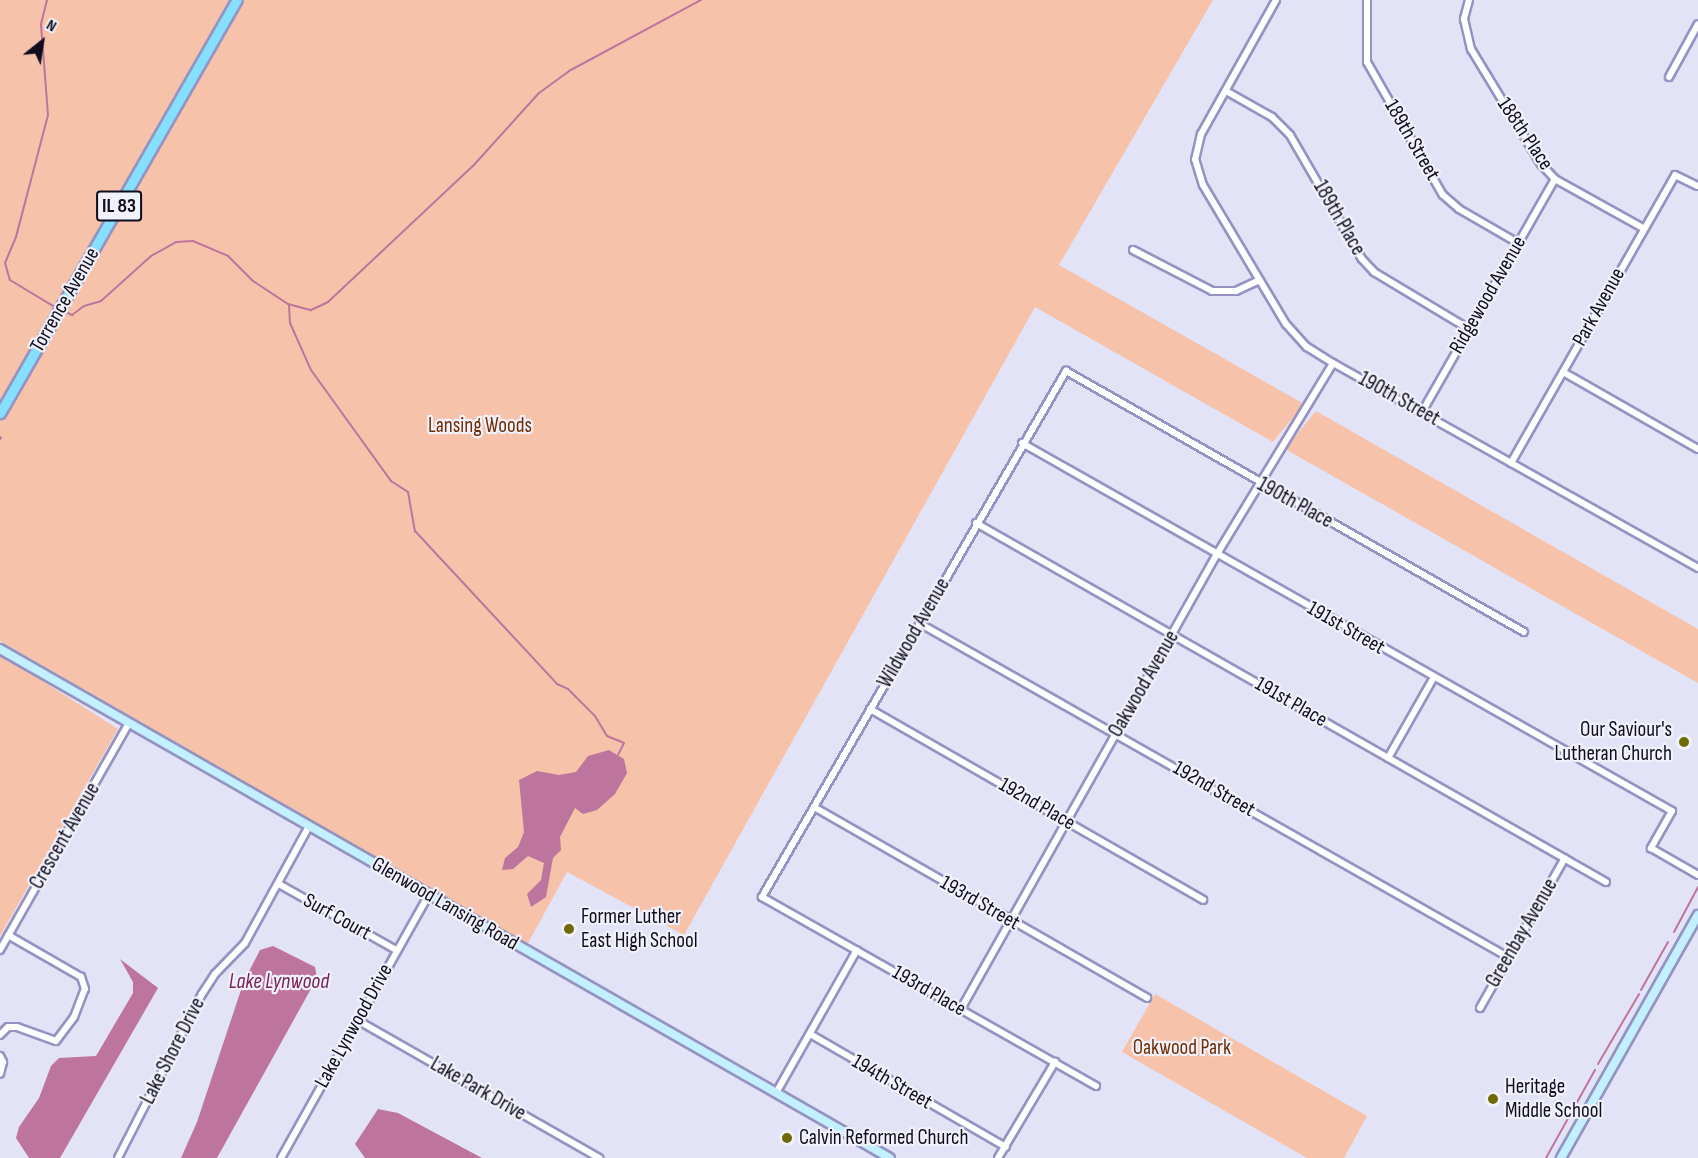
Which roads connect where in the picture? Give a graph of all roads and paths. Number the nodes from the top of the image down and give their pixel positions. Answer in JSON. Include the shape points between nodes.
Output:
{"nodes":[{"id":1,"x":237,"y":0,"type":"edge"},
{"id":2,"x":1276,"y":0,"type":"edge"},
{"id":3,"x":1366,"y":0,"type":"edge"},
{"id":4,"x":1469,"y":0,"type":"edge"},
{"id":5,"x":1698,"y":24,"type":"edge"},
{"id":6,"x":1669,"y":77,"type":"dead end"},
{"id":7,"x":1226,"y":91,"type":"junction"},
{"id":8,"x":1555,"y":179,"type":"junction"},
{"id":9,"x":1698,"y":186,"type":"edge"},
{"id":10,"x":1643,"y":228,"type":"junction"},
{"id":11,"x":1518,"y":243,"type":"junction"},
{"id":12,"x":1133,"y":250,"type":"dead end"},
{"id":13,"x":1260,"y":280,"type":"junction"},
{"id":14,"x":1469,"y":329,"type":"junction"},
{"id":15,"x":1333,"y":363,"type":"junction"},
{"id":16,"x":1066,"y":371,"type":"joint"},
{"id":17,"x":1563,"y":372,"type":"junction"},
{"id":18,"x":1422,"y":412,"type":"junction"},
{"id":19,"x":0,"y":413,"type":"edge"},
{"id":20,"x":1022,"y":443,"type":"junction"},
{"id":21,"x":1698,"y":449,"type":"edge"},
{"id":22,"x":1511,"y":463,"type":"junction"},
{"id":23,"x":1259,"y":483,"type":"junction"},
{"id":24,"x":976,"y":523,"type":"junction"},
{"id":25,"x":1217,"y":554,"type":"junction"},
{"id":26,"x":1698,"y":568,"type":"edge"},
{"id":27,"x":920,"y":623,"type":"junction"},
{"id":28,"x":1524,"y":632,"type":"dead end"},
{"id":29,"x":1174,"y":634,"type":"junction"},
{"id":30,"x":0,"y":649,"type":"edge"},
{"id":31,"x":1434,"y":677,"type":"junction"},
{"id":32,"x":870,"y":710,"type":"junction"},
{"id":33,"x":129,"y":723,"type":"junction"},
{"id":34,"x":1116,"y":733,"type":"junction"},
{"id":35,"x":1388,"y":758,"type":"junction"},
{"id":36,"x":814,"y":807,"type":"junction"},
{"id":37,"x":1066,"y":821,"type":"junction"},
{"id":38,"x":309,"y":826,"type":"junction"},
{"id":39,"x":1565,"y":858,"type":"junction"},
{"id":40,"x":1698,"y":875,"type":"edge"},
{"id":41,"x":1606,"y":882,"type":"dead end"},
{"id":42,"x":279,"y":884,"type":"junction"},
{"id":43,"x":429,"y":894,"type":"junction"},
{"id":44,"x":762,"y":897,"type":"joint"},
{"id":45,"x":1203,"y":900,"type":"dead end"},
{"id":46,"x":1698,"y":915,"type":"edge"},
{"id":47,"x":1011,"y":920,"type":"junction"},
{"id":48,"x":8,"y":936,"type":"junction"},
{"id":49,"x":0,"y":950,"type":"edge"},
{"id":50,"x":396,"y":950,"type":"junction"},
{"id":51,"x":857,"y":950,"type":"junction"},
{"id":52,"x":1508,"y":957,"type":"junction"},
{"id":53,"x":1147,"y":998,"type":"dead end"},
{"id":54,"x":1480,"y":1008,"type":"dead end"},
{"id":55,"x":961,"y":1009,"type":"junction"},
{"id":56,"x":357,"y":1020,"type":"junction"},
{"id":57,"x":810,"y":1034,"type":"junction"},
{"id":58,"x":0,"y":1035,"type":"edge"},
{"id":59,"x":0,"y":1056,"type":"edge"},
{"id":60,"x":1054,"y":1062,"type":"junction"},
{"id":61,"x":0,"y":1074,"type":"edge"},
{"id":62,"x":1096,"y":1086,"type":"dead end"},
{"id":63,"x":776,"y":1093,"type":"junction"},
{"id":64,"x":1006,"y":1147,"type":"junction"},
{"id":65,"x":118,"y":1158,"type":"edge"},
{"id":66,"x":280,"y":1158,"type":"edge"},
{"id":67,"x":599,"y":1158,"type":"edge"},
{"id":68,"x":890,"y":1158,"type":"edge"},
{"id":69,"x":998,"y":1158,"type":"edge"},
{"id":70,"x":1561,"y":1158,"type":"edge"}],
"edges":[{"from":1,"to":19,"type":"main road","name":"Torrence Avenue","number":"IL 83"},
{"from":2,"to":7,"type":"street"},
{"from":3,"to":11,"type":"street","name":"189th Street","via":[[1367,62],[1443,195],[1459,209]]},
{"from":4,"to":8,"type":"street","name":"188th Place","via":[[1465,33],[1541,164]]},
{"from":5,"to":6,"type":"street"},
{"from":7,"to":13,"type":"street","name":"190th Street","via":[[1197,142],[1195,159],[1199,176]]},
{"from":7,"to":14,"type":"street","name":"189th Place","via":[[1272,117],[1290,135],[1362,259],[1374,272]]},
{"from":8,"to":10,"type":"street","name":"188th Place"},
{"from":8,"to":11,"type":"street","name":"Ridgewood Avenue"},
{"from":9,"to":10,"type":"street","name":"Park Avenue","via":[[1676,175]]},
{"from":10,"to":17,"type":"street","name":"Park Avenue"},
{"from":11,"to":14,"type":"street","name":"Ridgewood Avenue"},
{"from":12,"to":13,"type":"street","via":[[1212,291],[1236,291]]},
{"from":13,"to":15,"type":"street","name":"190th Street","via":[[1293,333]]},
{"from":14,"to":18,"type":"street","name":"Ridgewood Avenue"},
{"from":15,"to":18,"type":"street","name":"190th Street"},
{"from":15,"to":23,"type":"street","name":"Oakwood Avenue"},
{"from":16,"to":20,"type":"street","name":"Wildwood Avenue"},
{"from":16,"to":23,"type":"street","name":"190th Place"},
{"from":17,"to":21,"type":"street"},
{"from":17,"to":22,"type":"street","name":"Park Avenue"},
{"from":18,"to":22,"type":"street","name":"190th Street"},
{"from":20,"to":24,"type":"street","name":"Wildwood Avenue"},
{"from":20,"to":25,"type":"street","name":"191st Street"},
{"from":22,"to":26,"type":"street","name":"190th Street"},
{"from":23,"to":25,"type":"street","name":"Oakwood Avenue"},
{"from":23,"to":28,"type":"street","name":"190th Place"},
{"from":24,"to":27,"type":"street","name":"Wildwood Avenue"},
{"from":24,"to":29,"type":"street","name":"191st Place"},
{"from":25,"to":29,"type":"street","name":"Oakwood Avenue"},
{"from":25,"to":31,"type":"street","name":"191st Street"},
{"from":27,"to":32,"type":"street","name":"Wildwood Avenue"},
{"from":27,"to":34,"type":"street","name":"192nd Street"},
{"from":29,"to":34,"type":"street","name":"Oakwood Avenue"},
{"from":29,"to":35,"type":"street","name":"191st Place"},
{"from":30,"to":33,"type":"main road","name":"Glenwood Lansing Road"},
{"from":31,"to":35,"type":"street"},
{"from":31,"to":40,"type":"street","name":"191st Street","via":[[1672,811],[1651,848]]},
{"from":32,"to":36,"type":"street","name":"Wildwood Avenue"},
{"from":32,"to":37,"type":"street","name":"192nd Place"},
{"from":33,"to":38,"type":"main road","name":"Glenwood Lansing Road"},
{"from":33,"to":48,"type":"street","name":"Crescent Avenue"},
{"from":34,"to":37,"type":"street","name":"Oakwood Avenue"},
{"from":34,"to":52,"type":"street","name":"192nd Street"},
{"from":35,"to":39,"type":"street","name":"191st Place"},
{"from":36,"to":44,"type":"street","name":"Wildwood Avenue"},
{"from":36,"to":47,"type":"street","name":"193rd Street"},
{"from":37,"to":45,"type":"street","name":"192nd Place"},
{"from":37,"to":47,"type":"street","name":"Oakwood Avenue"},
{"from":38,"to":42,"type":"street","name":"Lake Shore Drive"},
{"from":38,"to":43,"type":"main road","name":"Glenwood Lansing Road"},
{"from":39,"to":41,"type":"street","name":"191st Place"},
{"from":39,"to":52,"type":"street","name":"Greenbay Avenue"},
{"from":42,"to":50,"type":"street","name":"Surf Court"},
{"from":42,"to":65,"type":"street","name":"Lake Shore Drive","via":[[245,943],[214,974],[202,994]]},
{"from":43,"to":50,"type":"street","name":"Lake Lynwood Drive"},
{"from":43,"to":63,"type":"main road","name":"Glenwood Lansing Road"},
{"from":44,"to":51,"type":"street","name":"193rd Place"},
{"from":46,"to":70,"type":"main road"},
{"from":47,"to":53,"type":"street","name":"193rd Street"},
{"from":47,"to":55,"type":"street","name":"Oakwood Avenue"},
{"from":48,"to":49,"type":"street","name":"Crescent Avenue"},
{"from":48,"to":58,"type":"street","via":[[81,977],[85,989],[74,1017],[56,1041],[17,1027],[8,1027]]},
{"from":50,"to":56,"type":"street","name":"Lake Lynwood Drive"},
{"from":51,"to":55,"type":"street","name":"193rd Place"},
{"from":51,"to":57,"type":"street"},
{"from":52,"to":54,"type":"street","name":"Greenbay Avenue"},
{"from":55,"to":60,"type":"street","name":"193rd Place"},
{"from":56,"to":66,"type":"street","name":"Lake Lynwood Drive"},
{"from":56,"to":67,"type":"street","name":"Lake Park Drive"},
{"from":57,"to":63,"type":"street"},
{"from":57,"to":64,"type":"street","name":"194th Street"},
{"from":59,"to":61,"type":"street"},
{"from":60,"to":62,"type":"street","name":"193rd Place"},
{"from":60,"to":64,"type":"street"},
{"from":63,"to":68,"type":"main road","name":"Glenwood Lansing Road"},
{"from":64,"to":69,"type":"street"}]}
